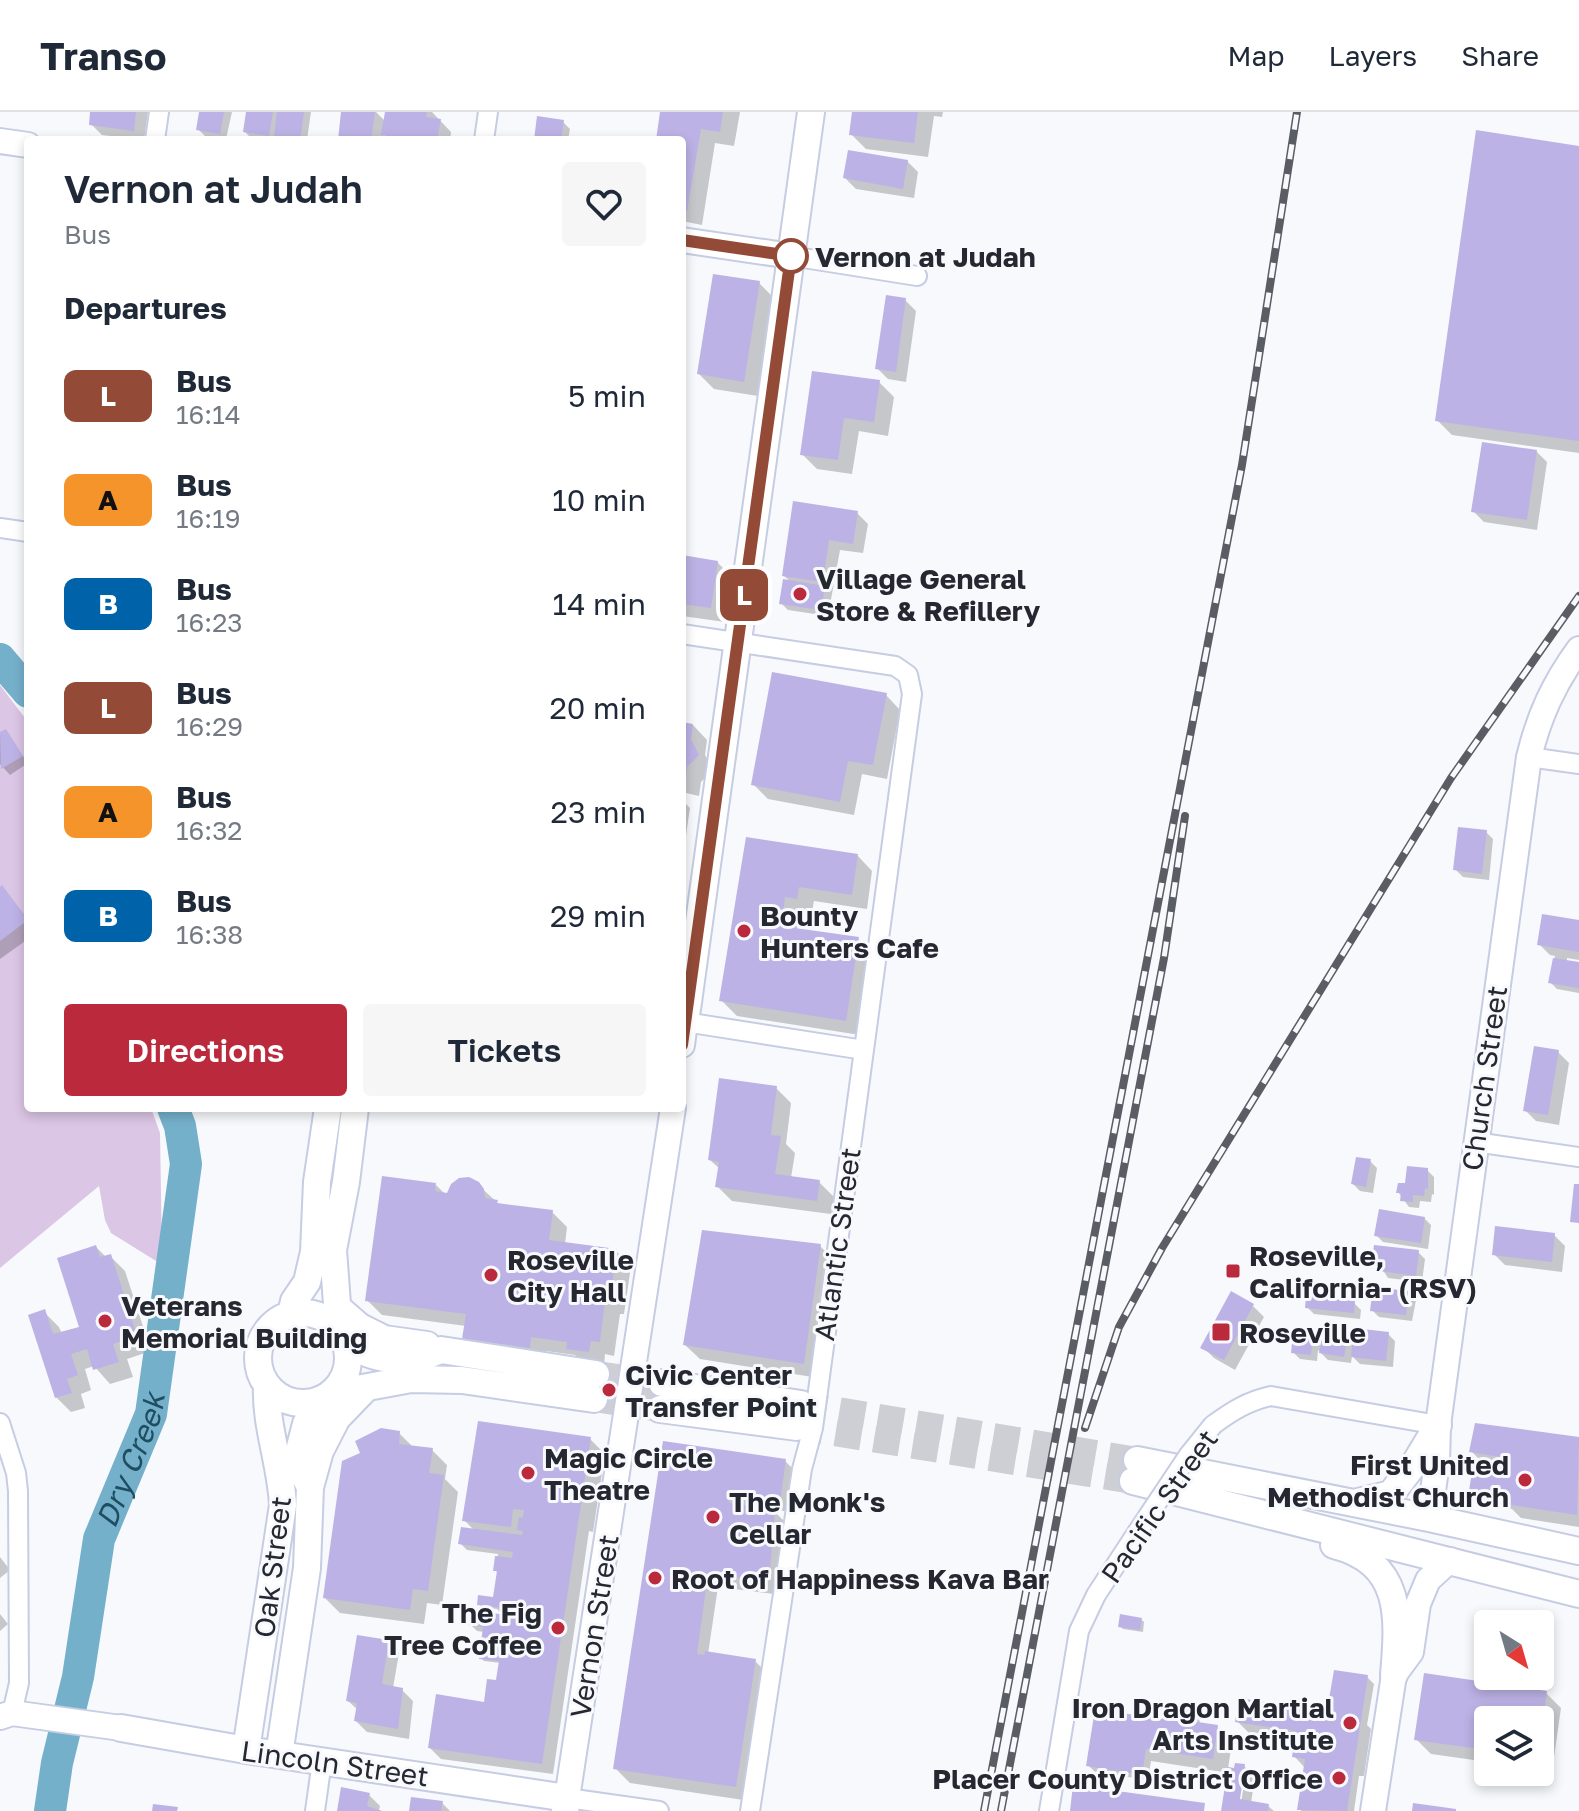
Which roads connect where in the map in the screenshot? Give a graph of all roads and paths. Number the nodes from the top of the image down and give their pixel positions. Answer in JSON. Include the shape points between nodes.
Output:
{"nodes":[{"id":1,"x":159,"y":112,"type":"edge"},
{"id":2,"x":488,"y":112,"type":"edge"},
{"id":3,"x":811,"y":112,"type":"edge"},
{"id":4,"x":156,"y":136,"type":"edge"},
{"id":5,"x":485,"y":136,"type":"edge"},
{"id":6,"x":0,"y":141,"type":"edge"},
{"id":7,"x":24,"y":144,"type":"edge"},
{"id":8,"x":686,"y":241,"type":"edge"},
{"id":9,"x":791,"y":256,"type":"junction"},
{"id":10,"x":917,"y":276,"type":"dead end"},
{"id":11,"x":0,"y":528,"type":"edge"},
{"id":12,"x":24,"y":531,"type":"edge"},
{"id":13,"x":686,"y":635,"type":"edge"},
{"id":14,"x":738,"y":643,"type":"junction"},
{"id":15,"x":1579,"y":649,"type":"edge"},
{"id":16,"x":1529,"y":757,"type":"junction"},
{"id":17,"x":1579,"y":764,"type":"edge"},
{"id":18,"x":686,"y":1009,"type":"edge"},
{"id":19,"x":686,"y":1030,"type":"edge"},
{"id":20,"x":864,"y":1050,"type":"junction"},
{"id":21,"x":327,"y":1112,"type":"edge"},
{"id":22,"x":355,"y":1112,"type":"edge"},
{"id":23,"x":672,"y":1112,"type":"edge"},
{"id":24,"x":1475,"y":1142,"type":"junction"},
{"id":25,"x":1579,"y":1157,"type":"edge"},
{"id":26,"x":291,"y":1315,"type":"junction"},
{"id":27,"x":341,"y":1326,"type":"junction"},
{"id":28,"x":441,"y":1350,"type":"junction"},
{"id":29,"x":267,"y":1385,"type":"junction"},
{"id":30,"x":364,"y":1390,"type":"junction"},
{"id":31,"x":661,"y":1396,"type":"tunnel mouth"},
{"id":32,"x":325,"y":1397,"type":"junction"},
{"id":33,"x":799,"y":1416,"type":"tunnel mouth"},
{"id":34,"x":0,"y":1423,"type":"edge"},
{"id":35,"x":1438,"y":1425,"type":"junction"},
{"id":36,"x":310,"y":1487,"type":"junction"},
{"id":37,"x":1354,"y":1503,"type":"junction"},
{"id":38,"x":1249,"y":1508,"type":"junction"},
{"id":39,"x":1429,"y":1518,"type":"junction"},
{"id":40,"x":1579,"y":1551,"type":"edge"},
{"id":41,"x":1450,"y":1560,"type":"junction"},
{"id":42,"x":1579,"y":1594,"type":"edge"},
{"id":43,"x":1394,"y":1675,"type":"junction"},
{"id":44,"x":13,"y":1715,"type":"edge"},
{"id":45,"x":121,"y":1728,"type":"joint"},
{"id":46,"x":246,"y":1750,"type":"junction"},
{"id":47,"x":279,"y":1755,"type":"junction"},
{"id":48,"x":322,"y":1761,"type":"junction"},
{"id":49,"x":566,"y":1804,"type":"edge"},
{"id":50,"x":315,"y":1811,"type":"edge"},
{"id":51,"x":659,"y":1811,"type":"edge"},
{"id":52,"x":750,"y":1811,"type":"edge"},
{"id":53,"x":1049,"y":1811,"type":"edge"},
{"id":54,"x":1373,"y":1811,"type":"edge"}],
"edges":[{"from":1,"to":4,"type":"street"},
{"from":2,"to":5,"type":"street"},
{"from":3,"to":9,"type":"main road"},
{"from":6,"to":7,"type":"street"},
{"from":8,"to":9,"type":"street"},
{"from":9,"to":10,"type":"street"},
{"from":9,"to":14,"type":"main road"},
{"from":11,"to":12,"type":"street"},
{"from":13,"to":14,"type":"street"},
{"from":14,"to":18,"type":"main road"},
{"from":14,"to":20,"type":"street","name":"Atlantic Street","via":[[895,666],[908,675],[912,694]]},
{"from":15,"to":16,"type":"street","name":"Church Street","via":[[1545,703]]},
{"from":16,"to":17,"type":"street"},
{"from":16,"to":24,"type":"street","name":"Church Street"},
{"from":19,"to":20,"type":"street"},
{"from":20,"to":52,"type":"street","name":"Atlantic Street","via":[[813,1428],[802,1469]]},
{"from":21,"to":26,"type":"main road","via":[[311,1268]]},
{"from":22,"to":27,"type":"main road","via":[[333,1250]]},
{"from":23,"to":49,"type":"street","name":"Vernon Street"},
{"from":24,"to":25,"type":"street"},
{"from":24,"to":35,"type":"street","name":"Church Street"},
{"from":26,"to":27,"type":"main road","via":[[310,1314]]},
{"from":26,"to":29,"type":"main road","via":[[276,1322],[262,1340],[258,1364]]},
{"from":27,"to":28,"type":"main road"},
{"from":27,"to":28,"type":"main road","via":[[357,1350],[380,1358],[421,1359]]},
{"from":27,"to":32,"type":"main road","via":[[348,1365]]},
{"from":28,"to":30,"type":"main road","via":[[595,1386],[411,1379]]},
{"from":29,"to":32,"type":"main road","via":[[296,1403]]},
{"from":29,"to":46,"type":"main road","name":"Oak Street","via":[[283,1505]]},
{"from":30,"to":32,"type":"main road"},
{"from":30,"to":36,"type":"main road","via":[[337,1418]]},
{"from":31,"to":33,"type":"main road"},
{"from":32,"to":36,"type":"main road","name":"Oak Street","via":[[306,1424],[300,1447],[300,1467]]},
{"from":34,"to":44,"type":"street","via":[[18,1491],[19,1683]]},
{"from":35,"to":37,"type":"main road","via":[[1391,1494]]},
{"from":35,"to":39,"type":"street","name":"Church Street"},
{"from":35,"to":53,"type":"street","name":"Pacific Street","bridge":true,"via":[[1271,1396],[1235,1409],[1213,1425],[1096,1595],[1079,1631]]},
{"from":36,"to":47,"type":"main road","name":"Oak Street","via":[[305,1594]]},
{"from":37,"to":38,"type":"main road","via":[[1135,1471]]},
{"from":37,"to":39,"type":"main road"},
{"from":38,"to":41,"type":"main road"},
{"from":38,"to":43,"type":"main road","via":[[1272,1529],[1352,1550],[1376,1565],[1388,1582],[1396,1610]]},
{"from":39,"to":40,"type":"main road"},
{"from":41,"to":42,"type":"main road"},
{"from":41,"to":43,"type":"street","via":[[1428,1580],[1418,1604],[1411,1652]]},
{"from":43,"to":54,"type":"street"},
{"from":44,"to":45,"type":"street","name":"Lincoln Street"},
{"from":45,"to":46,"type":"main road","name":"Lincoln Street"},
{"from":46,"to":47,"type":"main road","name":"Lincoln Street"},
{"from":47,"to":48,"type":"main road","name":"Lincoln Street"},
{"from":48,"to":49,"type":"main road","name":"Lincoln Street"},
{"from":48,"to":50,"type":"street"},
{"from":49,"to":51,"type":"street","name":"Lincoln Street"}]}
